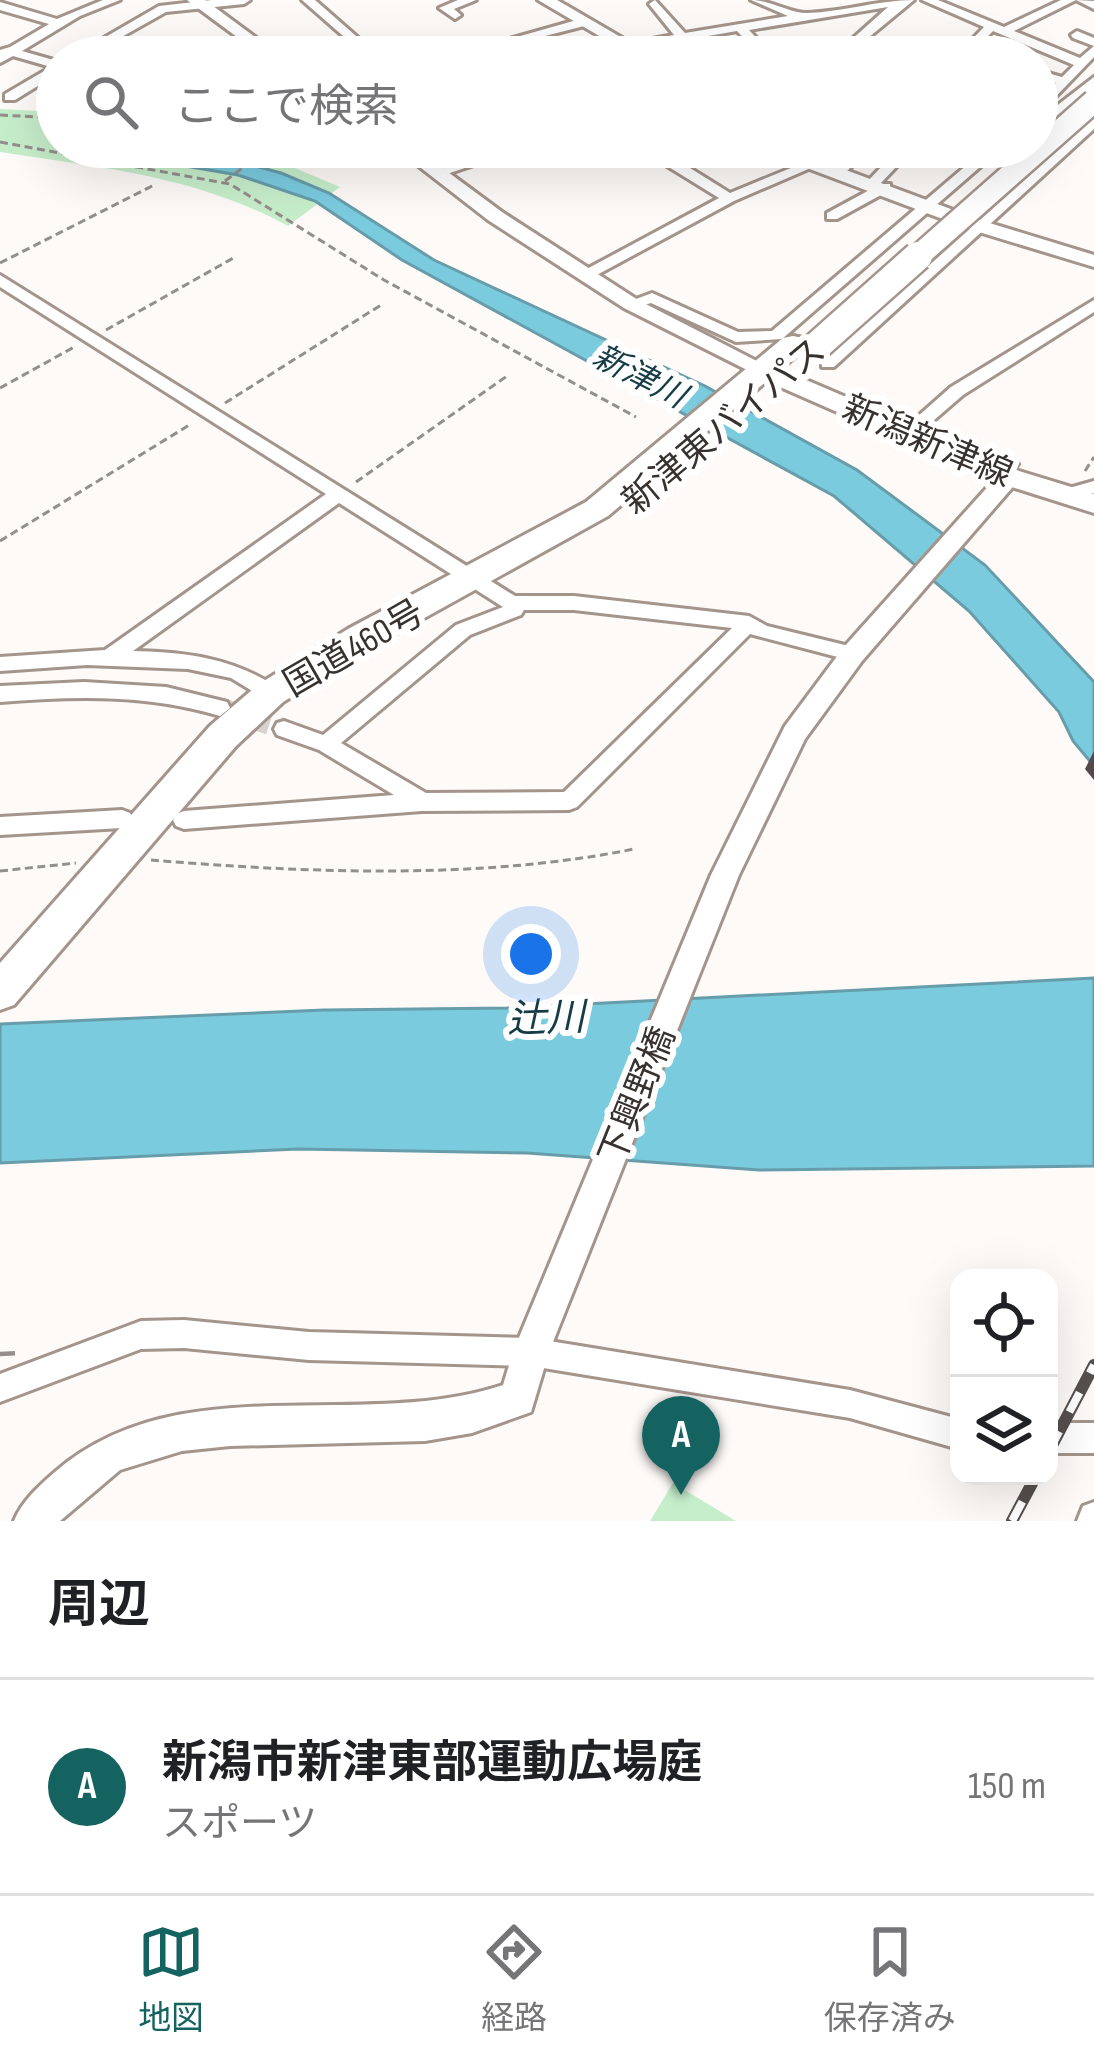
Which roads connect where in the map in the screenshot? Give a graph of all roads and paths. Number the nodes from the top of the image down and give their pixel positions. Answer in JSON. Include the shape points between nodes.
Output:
{"nodes":[{"id":1,"x":244,"y":0,"type":"edge"},
{"id":2,"x":308,"y":0,"type":"edge"},
{"id":3,"x":470,"y":0,"type":"edge"},
{"id":4,"x":546,"y":0,"type":"edge"},
{"id":5,"x":758,"y":0,"type":"edge"},
{"id":6,"x":905,"y":0,"type":"edge"},
{"id":7,"x":928,"y":0,"type":"edge"},
{"id":8,"x":1070,"y":0,"type":"edge"},
{"id":9,"x":1082,"y":0,"type":"edge"},
{"id":10,"x":104,"y":1,"type":"edge"},
{"id":11,"x":196,"y":1,"type":"edge"},
{"id":12,"x":655,"y":4,"type":"dead end"},
{"id":13,"x":857,"y":4,"type":"edge"},
{"id":14,"x":1094,"y":5,"type":"edge"},
{"id":15,"x":0,"y":6,"type":"edge"},
{"id":16,"x":455,"y":15,"type":"dead end"},
{"id":17,"x":800,"y":17,"type":"junction"},
{"id":18,"x":584,"y":22,"type":"junction"},
{"id":19,"x":57,"y":23,"type":"junction"},
{"id":20,"x":739,"y":26,"type":"junction"},
{"id":21,"x":997,"y":30,"type":"junction"},
{"id":22,"x":1077,"y":34,"type":"dead end"},
{"id":23,"x":680,"y":35,"type":"junction"},
{"id":24,"x":113,"y":36,"type":"edge"},
{"id":25,"x":241,"y":36,"type":"edge"},
{"id":26,"x":350,"y":36,"type":"edge"},
{"id":27,"x":530,"y":36,"type":"edge"},
{"id":28,"x":613,"y":36,"type":"edge"},
{"id":29,"x":673,"y":36,"type":"edge"},
{"id":30,"x":748,"y":36,"type":"edge"},
{"id":31,"x":863,"y":36,"type":"edge"},
{"id":32,"x":990,"y":36,"type":"edge"},
{"id":33,"x":1009,"y":36,"type":"edge"},
{"id":34,"x":1094,"y":46,"type":"edge"},
{"id":35,"x":4,"y":53,"type":"edge"},
{"id":36,"x":1058,"y":59,"type":"edge"},
{"id":37,"x":36,"y":61,"type":"edge"},
{"id":38,"x":1088,"y":74,"type":"edge"},
{"id":39,"x":36,"y":80,"type":"edge"},
{"id":40,"x":1058,"y":80,"type":"edge"},
{"id":41,"x":1066,"y":82,"type":"junction"},
{"id":42,"x":1058,"y":92,"type":"edge"},
{"id":43,"x":10,"y":97,"type":"dead end"},
{"id":44,"x":1058,"y":99,"type":"edge"},
{"id":45,"x":1094,"y":101,"type":"edge"},
{"id":46,"x":0,"y":115,"type":"edge"},
{"id":47,"x":36,"y":117,"type":"edge"},
{"id":48,"x":1094,"y":122,"type":"edge"},
{"id":49,"x":1058,"y":133,"type":"edge"},
{"id":50,"x":0,"y":142,"type":"edge"},
{"id":51,"x":36,"y":148,"type":"edge"},
{"id":52,"x":1058,"y":153,"type":"edge"},
{"id":53,"x":145,"y":168,"type":"edge"},
{"id":54,"x":242,"y":168,"type":"edge"},
{"id":55,"x":433,"y":168,"type":"edge"},
{"id":56,"x":452,"y":168,"type":"edge"},
{"id":57,"x":680,"y":168,"type":"edge"},
{"id":58,"x":803,"y":168,"type":"edge"},
{"id":59,"x":828,"y":168,"type":"edge"},
{"id":60,"x":842,"y":168,"type":"edge"},
{"id":61,"x":892,"y":168,"type":"edge"},
{"id":62,"x":972,"y":168,"type":"edge"},
{"id":63,"x":1000,"y":168,"type":"edge"},
{"id":64,"x":1019,"y":168,"type":"edge"},
{"id":65,"x":1041,"y":168,"type":"edge"},
{"id":66,"x":839,"y":171,"type":"junction"},
{"id":67,"x":439,"y":172,"type":"junction"},
{"id":68,"x":223,"y":182,"type":"junction"},
{"id":69,"x":156,"y":184,"type":"dead end"},
{"id":70,"x":879,"y":185,"type":"junction"},
{"id":71,"x":729,"y":198,"type":"junction"},
{"id":72,"x":928,"y":206,"type":"junction"},
{"id":73,"x":832,"y":216,"type":"dead end"},
{"id":74,"x":976,"y":225,"type":"junction"},
{"id":75,"x":235,"y":257,"type":"dead end"},
{"id":76,"x":1094,"y":262,"type":"edge"},
{"id":77,"x":0,"y":263,"type":"edge"},
{"id":78,"x":588,"y":274,"type":"junction"},
{"id":79,"x":0,"y":280,"type":"edge"},
{"id":80,"x":632,"y":304,"type":"junction"},
{"id":81,"x":381,"y":305,"type":"dead end"},
{"id":82,"x":1094,"y":305,"type":"edge"},
{"id":83,"x":92,"y":338,"type":"junction"},
{"id":84,"x":810,"y":354,"type":"junction"},
{"id":85,"x":507,"y":376,"type":"dead end"},
{"id":86,"x":765,"y":381,"type":"junction"},
{"id":87,"x":0,"y":388,"type":"edge"},
{"id":88,"x":209,"y":412,"type":"junction"},
{"id":89,"x":636,"y":417,"type":"dead end"},
{"id":90,"x":691,"y":444,"type":"joint"},
{"id":91,"x":1005,"y":475,"type":"junction"},
{"id":92,"x":339,"y":494,"type":"junction"},
{"id":93,"x":1086,"y":495,"type":"edge"},
{"id":94,"x":0,"y":542,"type":"edge"},
{"id":95,"x":492,"y":591,"type":"junction"},
{"id":96,"x":749,"y":623,"type":"junction"},
{"id":97,"x":853,"y":654,"type":"junction"},
{"id":98,"x":107,"y":659,"type":"junction"},
{"id":99,"x":0,"y":664,"type":"edge"},
{"id":100,"x":271,"y":693,"type":"junction"},
{"id":101,"x":0,"y":694,"type":"edge"},
{"id":102,"x":220,"y":708,"type":"tunnel mouth"},
{"id":103,"x":284,"y":729,"type":"tunnel mouth"},
{"id":104,"x":326,"y":744,"type":"junction"},
{"id":105,"x":193,"y":772,"type":"junction"},
{"id":106,"x":422,"y":802,"type":"junction"},
{"id":107,"x":122,"y":819,"type":"dead end"},
{"id":108,"x":184,"y":820,"type":"dead end"},
{"id":109,"x":0,"y":826,"type":"edge"},
{"id":110,"x":634,"y":849,"type":"dead end"},
{"id":111,"x":100,"y":867,"type":"junction"},
{"id":112,"x":0,"y":872,"type":"edge"},
{"id":113,"x":0,"y":992,"type":"edge"},
{"id":114,"x":531,"y":1352,"type":"junction"},
{"id":115,"x":0,"y":1388,"type":"edge"},
{"id":116,"x":950,"y":1432,"type":"edge"},
{"id":117,"x":1058,"y":1438,"type":"edge"},
{"id":118,"x":1094,"y":1438,"type":"edge"},
{"id":119,"x":33,"y":1521,"type":"edge"}],
"edges":[{"from":1,"to":11,"type":"street"},
{"from":2,"to":26,"type":"street"},
{"from":3,"to":16,"type":"street","via":[[446,8]]},
{"from":4,"to":18,"type":"street"},
{"from":5,"to":17,"type":"street"},
{"from":6,"to":13,"type":"street"},
{"from":6,"to":31,"type":"street"},
{"from":7,"to":21,"type":"street"},
{"from":8,"to":21,"type":"street"},
{"from":9,"to":14,"type":"street"},
{"from":10,"to":19,"type":"street"},
{"from":11,"to":24,"type":"street","via":[[163,8]]},
{"from":11,"to":25,"type":"street"},
{"from":12,"to":23,"type":"street"},
{"from":13,"to":17,"type":"street"},
{"from":15,"to":19,"type":"street"},
{"from":17,"to":20,"type":"street"},
{"from":18,"to":27,"type":"street"},
{"from":18,"to":28,"type":"street"},
{"from":19,"to":35,"type":"street"},
{"from":20,"to":23,"type":"street"},
{"from":20,"to":30,"type":"street"},
{"from":21,"to":32,"type":"street"},
{"from":21,"to":33,"type":"street"},
{"from":22,"to":34,"type":"street"},
{"from":23,"to":29,"type":"street"},
{"from":34,"to":38,"type":"street"},
{"from":35,"to":37,"type":"street"},
{"from":36,"to":38,"type":"street"},
{"from":38,"to":41,"type":"street"},
{"from":38,"to":44,"type":"highway"},
{"from":39,"to":43,"type":"street"},
{"from":40,"to":41,"type":"street"},
{"from":41,"to":42,"type":"street"},
{"from":45,"to":49,"type":"highway","name":"新津東バイパス","bridge":true},
{"from":46,"to":47,"type":"path"},
{"from":48,"to":52,"type":"street"},
{"from":50,"to":51,"type":"path"},
{"from":53,"to":68,"type":"path"},
{"from":54,"to":68,"type":"path"},
{"from":55,"to":67,"type":"street"},
{"from":56,"to":67,"type":"street"},
{"from":57,"to":71,"type":"street"},
{"from":58,"to":71,"type":"street"},
{"from":59,"to":66,"type":"street"},
{"from":60,"to":66,"type":"street"},
{"from":61,"to":70,"type":"street"},
{"from":62,"to":72,"type":"street"},
{"from":63,"to":84,"type":"highway","name":"新津東バイパス"},
{"from":64,"to":84,"type":"highway","name":"新津東バイパス","bridge":true},
{"from":65,"to":74,"type":"street"},
{"from":66,"to":70,"type":"street"},
{"from":67,"to":78,"type":"street"},
{"from":68,"to":89,"type":"path"},
{"from":69,"to":77,"type":"path"},
{"from":70,"to":72,"type":"street"},
{"from":70,"to":73,"type":"street"},
{"from":71,"to":78,"type":"street"},
{"from":72,"to":74,"type":"street"},
{"from":72,"to":80,"type":"street","via":[[769,338],[736,337],[652,298]]},
{"from":74,"to":76,"type":"street"},
{"from":74,"to":84,"type":"street"},
{"from":75,"to":83,"type":"path"},
{"from":78,"to":80,"type":"street"},
{"from":79,"to":83,"type":"street"},
{"from":80,"to":86,"type":"street"},
{"from":81,"to":88,"type":"path"},
{"from":82,"to":91,"type":"street","via":[[957,391],[914,429],[1009,464]]},
{"from":83,"to":87,"type":"path"},
{"from":83,"to":88,"type":"street"},
{"from":84,"to":86,"type":"highway","name":"新津東バイパス"},
{"from":85,"to":92,"type":"path"},
{"from":86,"to":90,"type":"highway","name":"新津東バイパス"},
{"from":86,"to":91,"type":"main road","name":"新潟新津線"},
{"from":88,"to":92,"type":"street"},
{"from":88,"to":94,"type":"path"},
{"from":90,"to":95,"type":"highway","name":"国道460号"},
{"from":91,"to":93,"type":"main road","name":"新潟新津線"},
{"from":91,"to":97,"type":"street","name":"下興野橋"},
{"from":92,"to":95,"type":"street"},
{"from":92,"to":98,"type":"street"},
{"from":95,"to":96,"type":"street"},
{"from":95,"to":100,"type":"highway","name":"国道460号","via":[[360,638]]},
{"from":95,"to":104,"type":"street","via":[[514,610],[463,630]]},
{"from":95,"to":105,"type":"highway","via":[[328,677]]},
{"from":96,"to":97,"type":"street"},
{"from":96,"to":106,"type":"street","via":[[569,801]]},
{"from":97,"to":114,"type":"street","name":"下興野橋","via":[[794,733],[725,875]]},
{"from":98,"to":99,"type":"street"},
{"from":98,"to":100,"type":"street","via":[[204,664]]},
{"from":100,"to":105,"type":"highway","name":"国道460号"},
{"from":101,"to":102,"type":"street","via":[[82,687],[173,694]]},
{"from":103,"to":104,"type":"street"},
{"from":104,"to":106,"type":"street"},
{"from":105,"to":111,"type":"highway","name":"国道460号"},
{"from":106,"to":108,"type":"street"},
{"from":107,"to":109,"type":"street"},
{"from":110,"to":111,"type":"path","via":[[549,866]]},
{"from":111,"to":112,"type":"path"},
{"from":111,"to":113,"type":"highway","name":"国道460号"},
{"from":114,"to":115,"type":"street","via":[[141,1335]]},
{"from":114,"to":116,"type":"street","via":[[850,1404]]},
{"from":114,"to":119,"type":"street","name":"下興野橋","via":[[518,1399],[482,1415],[203,1430],[134,1444]]},
{"from":117,"to":118,"type":"street"}]}
